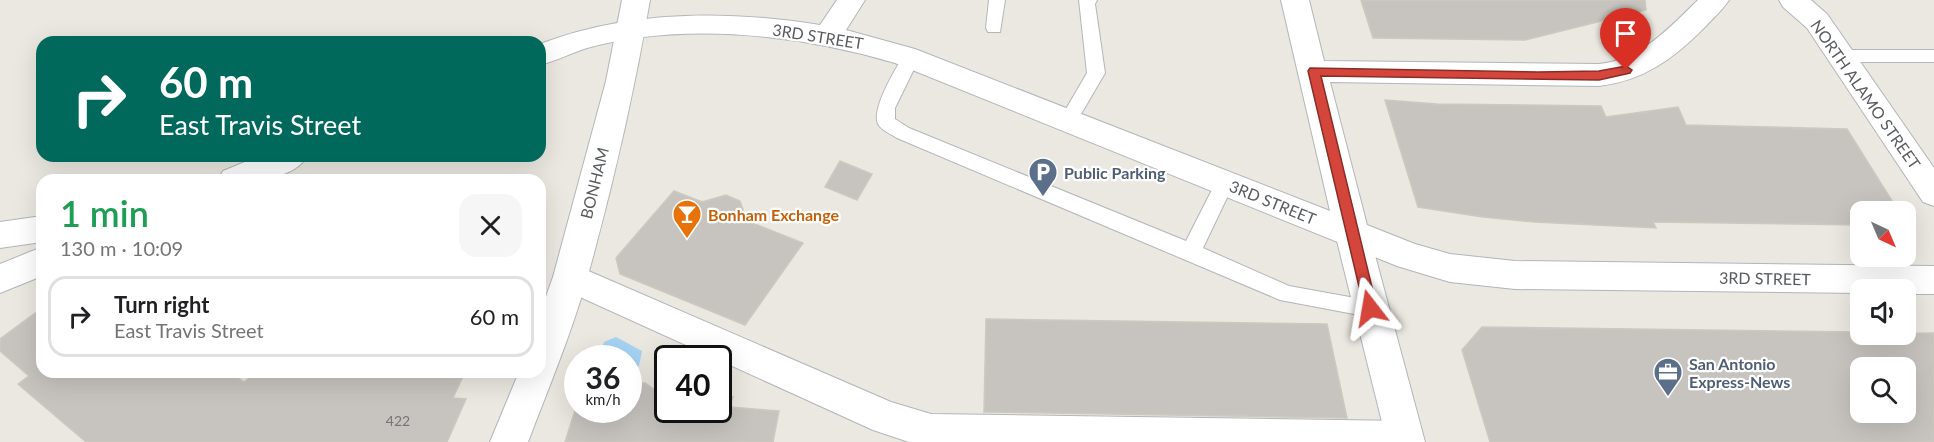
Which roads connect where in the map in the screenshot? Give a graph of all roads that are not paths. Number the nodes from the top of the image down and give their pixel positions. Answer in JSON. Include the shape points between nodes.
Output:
{"nodes":[{"id":1,"x":851,"y":0,"type":"edge"},
{"id":2,"x":997,"y":0,"type":"edge"},
{"id":3,"x":1089,"y":0,"type":"edge"},
{"id":4,"x":1295,"y":0,"type":"edge"},
{"id":5,"x":1714,"y":0,"type":"edge"},
{"id":6,"x":1793,"y":0,"type":"edge"},
{"id":7,"x":1830,"y":0,"type":"edge"},
{"id":8,"x":634,"y":15,"type":"edge"},
{"id":9,"x":994,"y":28,"type":"dead end"},
{"id":10,"x":828,"y":36,"type":"junction"},
{"id":11,"x":546,"y":53,"type":"edge"},
{"id":12,"x":1842,"y":56,"type":"junction"},
{"id":13,"x":1934,"y":56,"type":"edge"},
{"id":14,"x":910,"y":58,"type":"junction"},
{"id":15,"x":1314,"y":71,"type":"junction"},
{"id":16,"x":1068,"y":121,"type":"junction"},
{"id":17,"x":277,"y":162,"type":"edge"},
{"id":18,"x":248,"y":174,"type":"edge"},
{"id":19,"x":1225,"y":183,"type":"junction"},
{"id":20,"x":1934,"y":194,"type":"edge"},
{"id":21,"x":36,"y":231,"type":"edge"},
{"id":22,"x":1352,"y":233,"type":"junction"},
{"id":23,"x":0,"y":234,"type":"edge"},
{"id":24,"x":1191,"y":252,"type":"junction"},
{"id":25,"x":36,"y":264,"type":"edge"},
{"id":26,"x":570,"y":277,"type":"junction"},
{"id":27,"x":0,"y":279,"type":"edge"},
{"id":28,"x":1934,"y":280,"type":"edge"},
{"id":29,"x":1370,"y":308,"type":"junction"},
{"id":30,"x":546,"y":346,"type":"edge"},
{"id":31,"x":535,"y":378,"type":"edge"},
{"id":32,"x":1405,"y":441,"type":"edge"},
{"id":33,"x":509,"y":442,"type":"edge"}],
"edges":[{"from":1,"to":10,"type":"main road"},
{"from":2,"to":9,"type":"lane"},
{"from":3,"to":16,"type":"lane","via":[[1086,2],[1096,73]]},
{"from":4,"to":15,"type":"main road"},
{"from":5,"to":15,"type":"main road","via":[[1644,62],[1599,75]]},
{"from":6,"to":12,"type":"main road","name":"NORTH ALAMO STREET","via":[[1817,21]]},
{"from":7,"to":12,"type":"main road","via":[[1846,29]]},
{"from":8,"to":10,"type":"main road","name":"3RD STREET","via":[[694,25],[746,26]]},
{"from":8,"to":11,"type":"main road","name":"3RD STREET"},
{"from":8,"to":26,"type":"main road","name":"BONHAM","via":[[621,81]]},
{"from":10,"to":14,"type":"main road","name":"3RD STREET","via":[[863,42]]},
{"from":12,"to":13,"type":"lane"},
{"from":12,"to":20,"type":"main road","name":"NORTH ALAMO STREET"},
{"from":14,"to":16,"type":"main road","name":"3RD STREET"},
{"from":14,"to":24,"type":"lane","via":[[886,108],[886,122],[903,133]]},
{"from":15,"to":22,"type":"main road"},
{"from":16,"to":19,"type":"main road","name":"3RD STREET"},
{"from":17,"to":18,"type":"main road"},
{"from":19,"to":22,"type":"main road","name":"3RD STREET"},
{"from":19,"to":24,"type":"lane"},
{"from":21,"to":23,"type":"main road"},
{"from":22,"to":28,"type":"main road","name":"3RD STREET","via":[[1450,268],[1515,275]]},
{"from":22,"to":29,"type":"main road"},
{"from":24,"to":29,"type":"lane","via":[[1287,294]]},
{"from":25,"to":27,"type":"main road"},
{"from":26,"to":30,"type":"main road","name":"BONHAM"},
{"from":26,"to":32,"type":"main road","via":[[886,418],[931,431]]},
{"from":29,"to":32,"type":"main road"},
{"from":31,"to":33,"type":"main road"}]}
